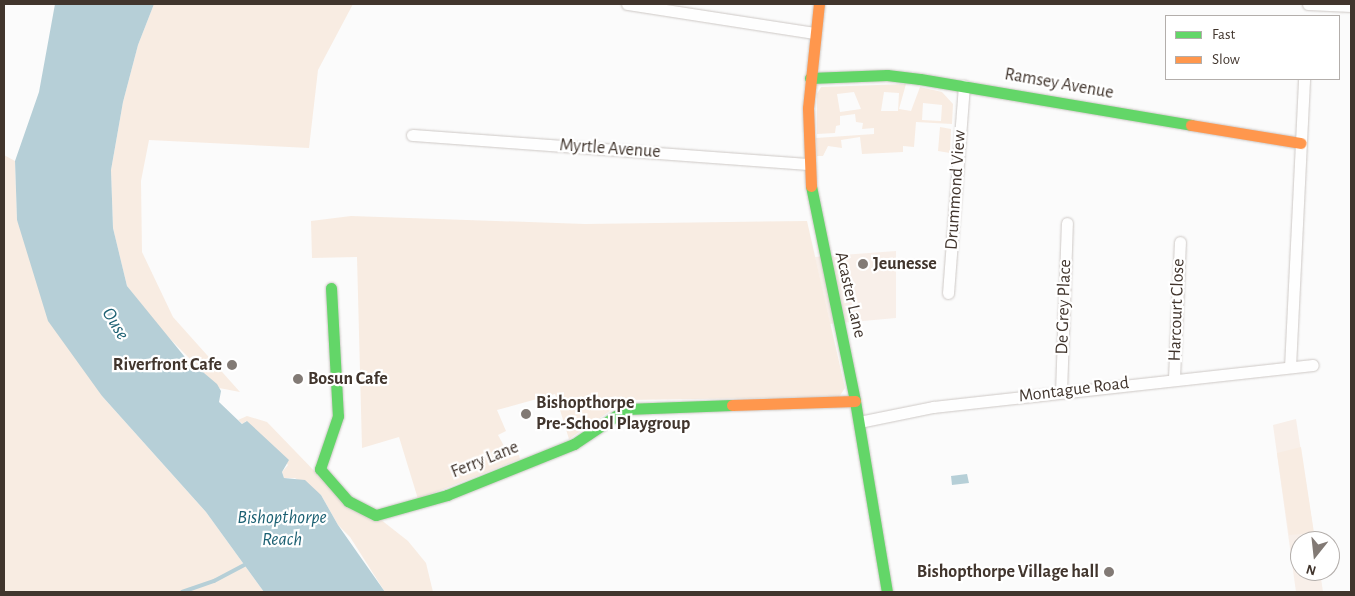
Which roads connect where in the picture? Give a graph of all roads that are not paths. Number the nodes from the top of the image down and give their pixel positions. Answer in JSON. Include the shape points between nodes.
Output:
{"nodes":[{"id":1,"x":626,"y":4,"type":"edge"},
{"id":2,"x":819,"y":4,"type":"edge"},
{"id":3,"x":1308,"y":4,"type":"edge"},
{"id":4,"x":1351,"y":6,"type":"edge"},
{"id":5,"x":814,"y":33,"type":"junction"},
{"id":6,"x":810,"y":78,"type":"junction"},
{"id":7,"x":1304,"y":80,"type":"edge"},
{"id":8,"x":964,"y":86,"type":"junction"},
{"id":9,"x":412,"y":135,"type":"dead end"},
{"id":10,"x":1302,"y":143,"type":"junction"},
{"id":11,"x":809,"y":164,"type":"junction"},
{"id":12,"x":1067,"y":223,"type":"dead end"},
{"id":13,"x":1180,"y":242,"type":"dead end"},
{"id":14,"x":331,"y":288,"type":"dead end"},
{"id":15,"x":948,"y":293,"type":"dead end"},
{"id":16,"x":1313,"y":365,"type":"dead end"},
{"id":17,"x":1290,"y":367,"type":"junction"},
{"id":18,"x":1174,"y":378,"type":"junction"},
{"id":19,"x":1061,"y":392,"type":"junction"},
{"id":20,"x":855,"y":401,"type":"junction"},
{"id":21,"x":859,"y":422,"type":"junction"},
{"id":22,"x":887,"y":592,"type":"edge"}],
"edges":[{"from":1,"to":5,"type":"street"},
{"from":2,"to":5,"type":"street","name":"Acaster Lane"},
{"from":3,"to":4,"type":"street"},
{"from":5,"to":6,"type":"street","name":"Acaster Lane"},
{"from":6,"to":8,"type":"street","name":"Ramsey Avenue","via":[[887,76]]},
{"from":6,"to":11,"type":"street","name":"Acaster Lane"},
{"from":7,"to":10,"type":"street"},
{"from":8,"to":10,"type":"street","name":"Ramsey Avenue"},
{"from":8,"to":15,"type":"street","name":"Drummond View"},
{"from":9,"to":11,"type":"street","name":"Myrtle Avenue"},
{"from":10,"to":17,"type":"street"},
{"from":11,"to":20,"type":"street","name":"Acaster Lane","via":[[823,259]]},
{"from":12,"to":19,"type":"street","name":"De Grey Place"},
{"from":13,"to":18,"type":"street","name":"Harcourt Close"},
{"from":14,"to":20,"type":"street","name":"Ferry Lane","via":[[340,394],[338,416],[320,469],[348,501],[376,515],[447,495],[574,444],[626,409]]},
{"from":16,"to":17,"type":"street","name":"Montague Road"},
{"from":17,"to":18,"type":"street","name":"Montague Road"},
{"from":18,"to":19,"type":"street","name":"Montague Road"},
{"from":19,"to":21,"type":"street","name":"Montague Road","via":[[933,407]]},
{"from":20,"to":21,"type":"street","name":"Acaster Lane"},
{"from":21,"to":22,"type":"street","name":"Acaster Lane"}]}
